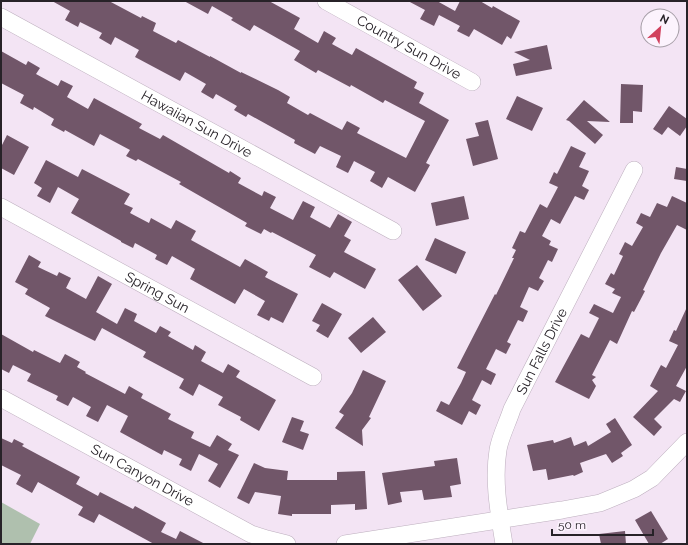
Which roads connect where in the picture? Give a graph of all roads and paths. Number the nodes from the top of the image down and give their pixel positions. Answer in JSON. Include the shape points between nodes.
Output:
{"nodes":[{"id":1,"x":326,"y":1,"type":"edge"},
{"id":2,"x":1,"y":17,"type":"edge"},
{"id":3,"x":472,"y":82,"type":"dead end"},
{"id":4,"x":634,"y":170,"type":"dead end"},
{"id":5,"x":1,"y":207,"type":"edge"},
{"id":6,"x":393,"y":231,"type":"dead end"},
{"id":7,"x":313,"y":377,"type":"dead end"},
{"id":8,"x":1,"y":398,"type":"edge"},
{"id":9,"x":685,"y":449,"type":"edge"},
{"id":10,"x":500,"y":519,"type":"junction"},
{"id":11,"x":287,"y":544,"type":"edge"},
{"id":12,"x":345,"y":544,"type":"edge"},
{"id":13,"x":504,"y":544,"type":"edge"}],
"edges":[{"from":1,"to":3,"type":"street","name":"Country Sun Drive"},
{"from":2,"to":6,"type":"street","name":"Hawaiian Sun Drive"},
{"from":4,"to":10,"type":"street","name":"Sun Falls Drive","via":[[512,409],[498,448],[496,476]]},
{"from":5,"to":7,"type":"street","name":"Spring Sun"},
{"from":8,"to":11,"type":"street","name":"Sun Canyon Drive","via":[[251,534]]},
{"from":9,"to":10,"type":"street","via":[[652,478],[616,497],[600,503]]},
{"from":10,"to":12,"type":"street"},
{"from":10,"to":13,"type":"street","name":"Sun Falls Drive"}]}
